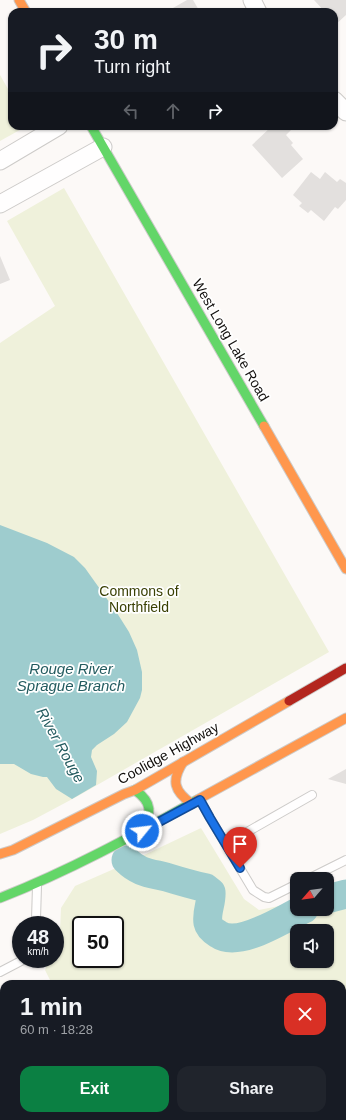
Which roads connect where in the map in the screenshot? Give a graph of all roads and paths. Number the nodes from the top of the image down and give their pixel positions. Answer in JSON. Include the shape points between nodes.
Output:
{"nodes":[{"id":1,"x":52,"y":130,"type":"edge"},
{"id":2,"x":93,"y":130,"type":"edge"},
{"id":3,"x":103,"y":146,"type":"junction"},
{"id":4,"x":0,"y":161,"type":"edge"},
{"id":5,"x":0,"y":204,"type":"edge"},
{"id":6,"x":346,"y":569,"type":"edge"},
{"id":7,"x":346,"y":668,"type":"edge"},
{"id":8,"x":346,"y":718,"type":"edge"},
{"id":9,"x":183,"y":762,"type":"junction"},
{"id":10,"x":135,"y":790,"type":"junction"},
{"id":11,"x":312,"y":795,"type":"dead end"},
{"id":12,"x":196,"y":802,"type":"junction"},
{"id":13,"x":142,"y":831,"type":"junction"},
{"id":14,"x":226,"y":844,"type":"junction"},
{"id":15,"x":0,"y":854,"type":"edge"},
{"id":16,"x":346,"y":860,"type":"edge"},
{"id":17,"x":322,"y":872,"type":"edge"},
{"id":18,"x":37,"y":884,"type":"junction"},
{"id":19,"x":290,"y":888,"type":"edge"},
{"id":20,"x":0,"y":898,"type":"edge"},
{"id":21,"x":36,"y":916,"type":"edge"},
{"id":22,"x":12,"y":966,"type":"edge"},
{"id":23,"x":0,"y":972,"type":"edge"}],
"edges":[{"from":1,"to":4,"type":"street"},
{"from":2,"to":3,"type":"main road","name":"West Long Lake Road"},
{"from":3,"to":5,"type":"street"},
{"from":3,"to":6,"type":"main road","name":"West Long Lake Road"},
{"from":7,"to":9,"type":"main road","name":"Coolidge Highway"},
{"from":8,"to":12,"type":"main road"},
{"from":9,"to":10,"type":"main road","name":"Coolidge Highway"},
{"from":9,"to":12,"type":"main road","via":[[176,772],[175,782],[183,799]]},
{"from":10,"to":13,"type":"main road","via":[[147,801],[150,811]]},
{"from":10,"to":15,"type":"main road","name":"Coolidge Highway"},
{"from":11,"to":14,"type":"lane"},
{"from":12,"to":13,"type":"main road"},
{"from":12,"to":14,"type":"lane","via":[[210,818]]},
{"from":13,"to":18,"type":"main road"},
{"from":14,"to":19,"type":"lane","via":[[254,890],[264,897],[269,898]]},
{"from":16,"to":17,"type":"lane"},
{"from":18,"to":20,"type":"main road"},
{"from":18,"to":21,"type":"lane"},
{"from":22,"to":23,"type":"lane"}]}
